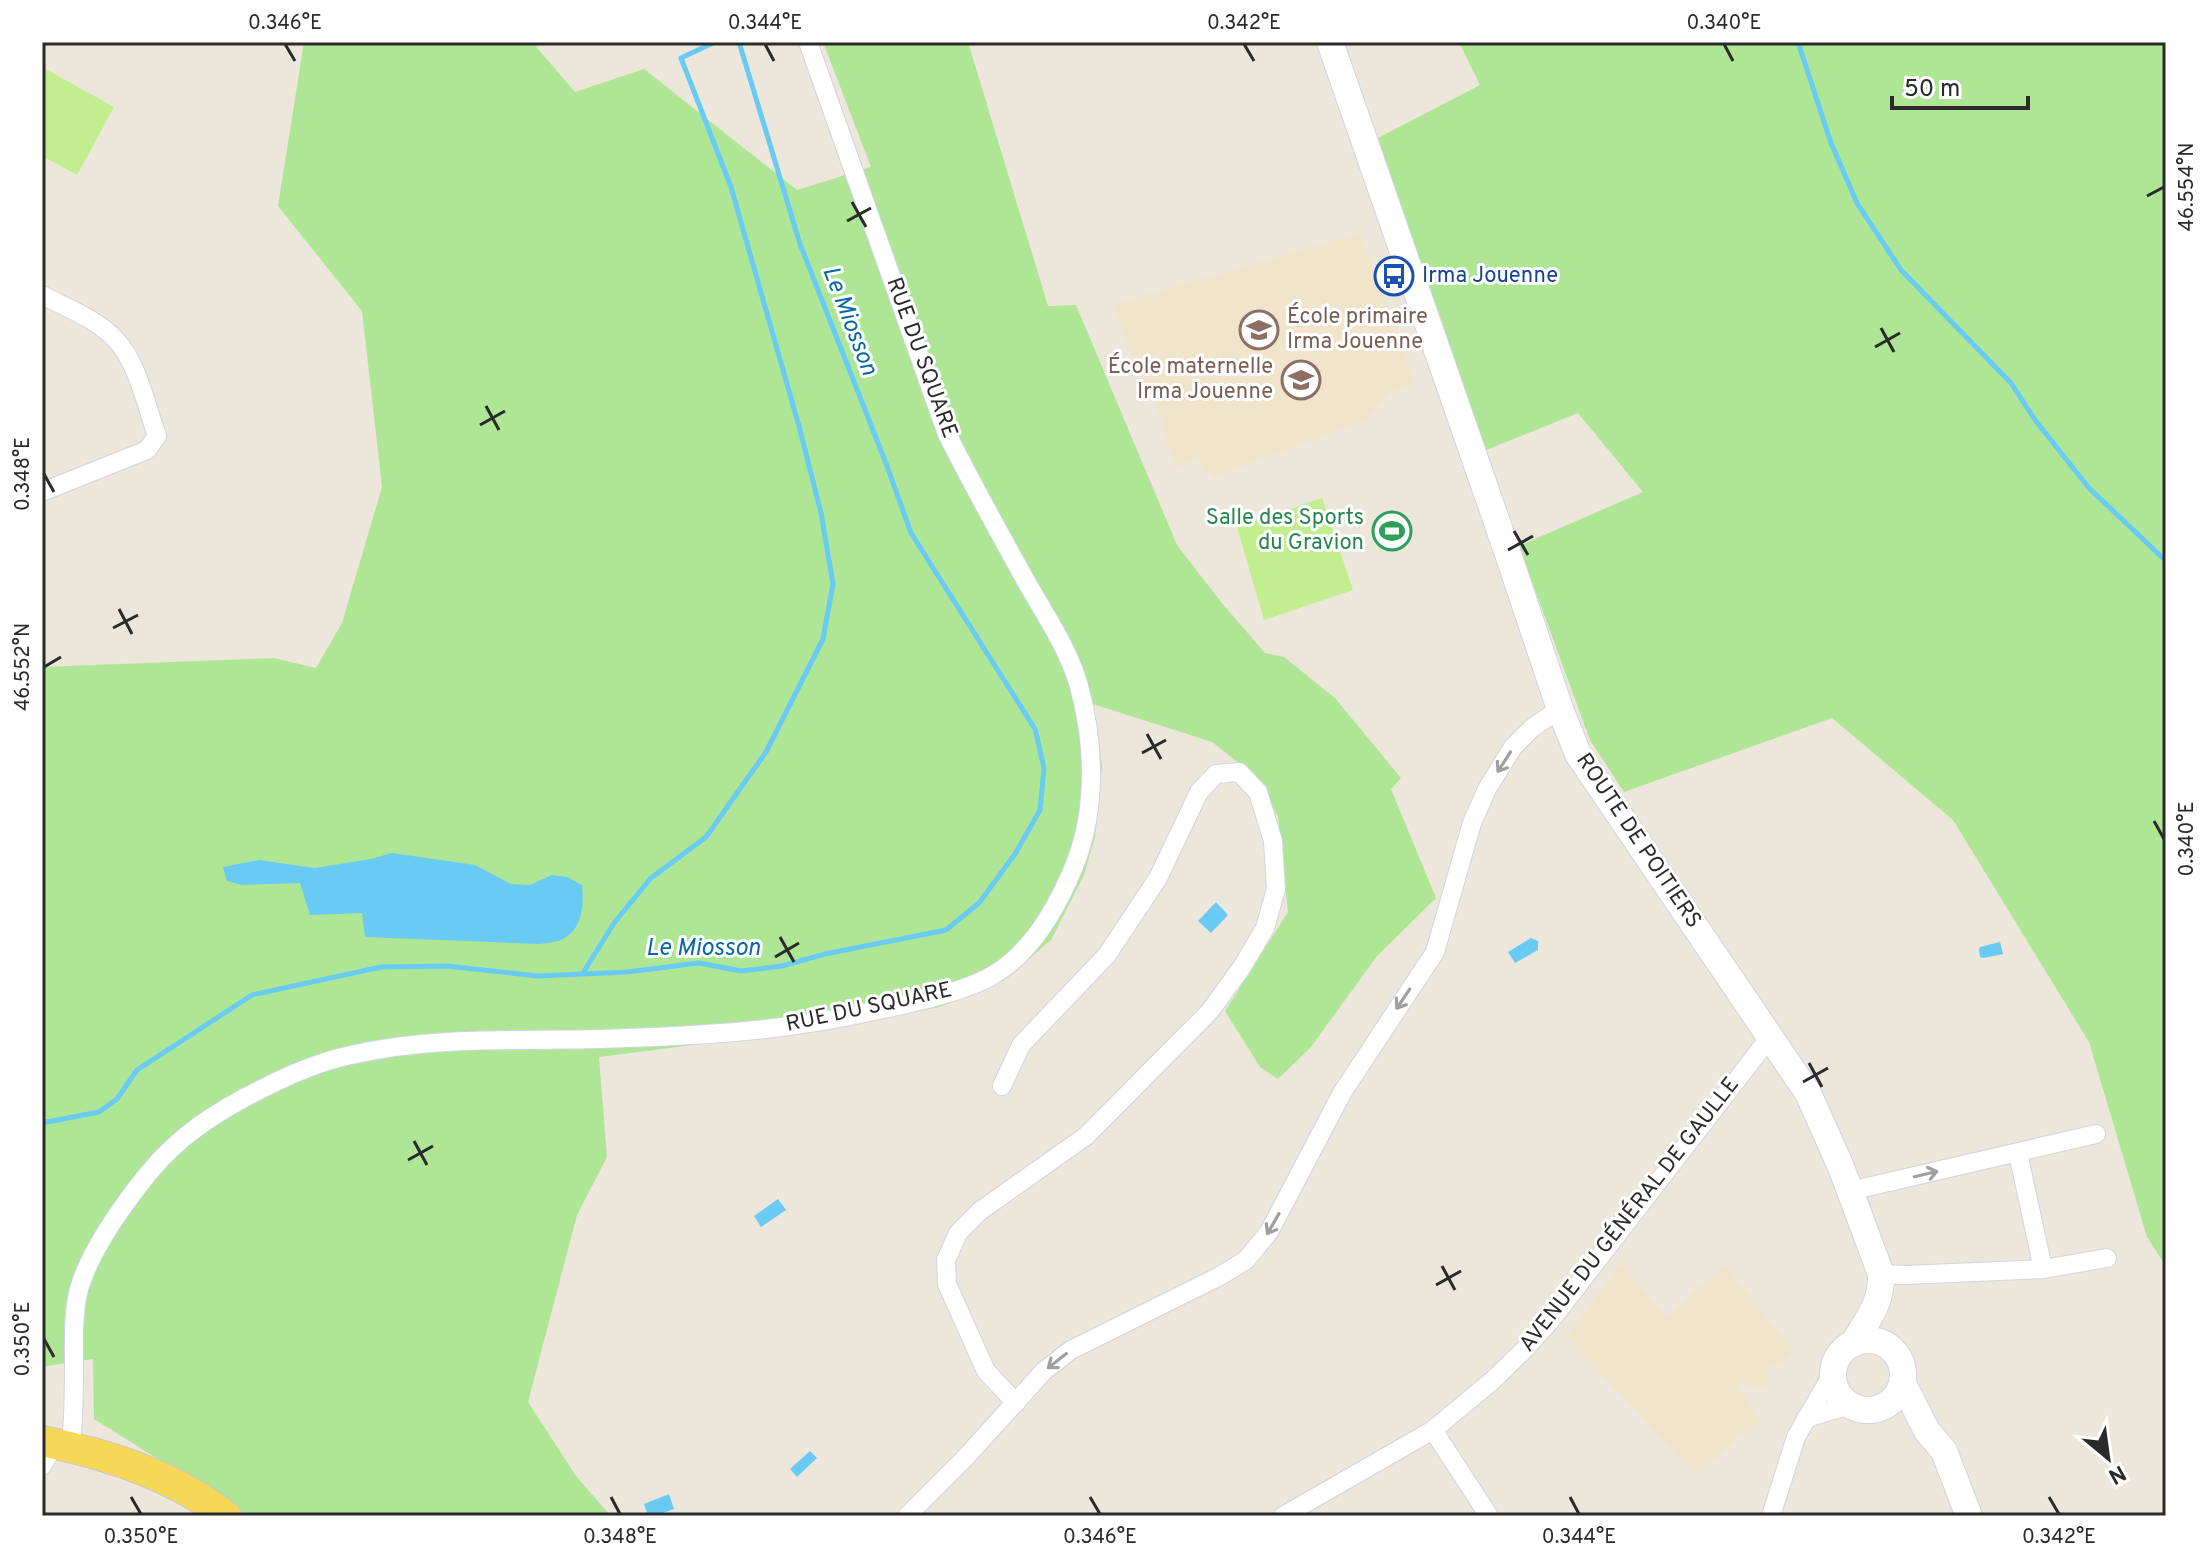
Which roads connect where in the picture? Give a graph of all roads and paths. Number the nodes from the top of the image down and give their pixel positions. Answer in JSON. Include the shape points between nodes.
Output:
{"nodes":[{"id":1,"x":808,"y":42,"type":"edge"},
{"id":2,"x":1330,"y":42,"type":"edge"},
{"id":3,"x":42,"y":295,"type":"edge"},
{"id":4,"x":42,"y":492,"type":"edge"},
{"id":5,"x":1560,"y":709,"type":"junction"},
{"id":6,"x":1770,"y":1037,"type":"junction"},
{"id":7,"x":1002,"y":1086,"type":"dead end"},
{"id":8,"x":2096,"y":1134,"type":"dead end"},
{"id":9,"x":2018,"y":1153,"type":"junction"},
{"id":10,"x":1850,"y":1191,"type":"junction"},
{"id":11,"x":2107,"y":1258,"type":"dead end"},
{"id":12,"x":2043,"y":1269,"type":"junction"},
{"id":13,"x":1880,"y":1286,"type":"junction"},
{"id":14,"x":1853,"y":1344,"type":"junction"},
{"id":15,"x":1891,"y":1349,"type":"junction"},
{"id":16,"x":1834,"y":1371,"type":"junction"},
{"id":17,"x":1902,"y":1382,"type":"junction"},
{"id":18,"x":1016,"y":1403,"type":"junction"},
{"id":19,"x":1862,"y":1407,"type":"junction"},
{"id":20,"x":1806,"y":1418,"type":"junction"},
{"id":21,"x":1433,"y":1430,"type":"junction"},
{"id":22,"x":1927,"y":1431,"type":"junction"},
{"id":23,"x":52,"y":1449,"type":"edge"},
{"id":24,"x":114,"y":1461,"type":"junction"},
{"id":25,"x":195,"y":1516,"type":"edge"},
{"id":26,"x":226,"y":1516,"type":"edge"},
{"id":27,"x":907,"y":1516,"type":"edge"},
{"id":28,"x":1283,"y":1516,"type":"edge"},
{"id":29,"x":1489,"y":1516,"type":"edge"},
{"id":30,"x":1771,"y":1516,"type":"edge"},
{"id":31,"x":1969,"y":1516,"type":"edge"}],
"edges":[{"from":1,"to":23,"type":"street","name":"RUE DU SQUARE","via":[[947,434],[1079,684],[1090,744],[1087,830],[1053,914],[994,975],[893,1007],[822,1023],[719,1035],[416,1044],[321,1063],[232,1105],[173,1144],[153,1165],[89,1264],[74,1329],[72,1432]]},
{"from":2,"to":5,"type":"street","name":"ROUTE DE POITIERS"},
{"from":3,"to":4,"type":"street","via":[[118,340],[157,436],[147,450]]},
{"from":5,"to":6,"type":"street","name":"ROUTE DE POITIERS","via":[[1578,754]]},
{"from":5,"to":18,"type":"street","one_way":true,"via":[[1513,747],[1487,789],[1435,952],[1342,1093],[1269,1232],[1246,1260],[1220,1276],[1071,1350]]},
{"from":6,"to":10,"type":"street","name":"ROUTE DE POITIERS","via":[[1808,1093]]},
{"from":6,"to":21,"type":"street","name":"AVENUE DU GÉNÉRAL DE GAULLE","via":[[1551,1320],[1492,1381]]},
{"from":7,"to":18,"type":"street","via":[[1021,1045],[1107,955],[1158,878],[1199,792],[1216,774],[1239,772],[1258,792],[1273,841],[1276,889],[1265,928],[1242,967],[1210,1011],[1086,1136],[980,1211],[958,1233],[946,1260],[947,1284],[986,1371]]},
{"from":8,"to":9,"type":"street"},
{"from":10,"to":9,"type":"street","one_way":true},
{"from":9,"to":12,"type":"street"},
{"from":10,"to":13,"type":"street","name":"ROUTE DE POITIERS"},
{"from":11,"to":12,"type":"street"},
{"from":12,"to":13,"type":"street","via":[[1906,1275]]},
{"from":13,"to":14,"type":"street"},
{"from":13,"to":15,"type":"street","name":"ROUTE DE POITIERS"},
{"from":14,"to":15,"type":"street","via":[[1867,1340]]},
{"from":14,"to":16,"type":"street","via":[[1842,1352]]},
{"from":15,"to":17,"type":"street","via":[[1900,1361]]},
{"from":16,"to":19,"type":"street","via":[[1836,1390],[1845,1402]]},
{"from":16,"to":20,"type":"street"},
{"from":17,"to":19,"type":"street","via":[[1883,1407]]},
{"from":17,"to":22,"type":"street"},
{"from":18,"to":27,"type":"street"},
{"from":19,"to":20,"type":"street"},
{"from":19,"to":22,"type":"street"},
{"from":20,"to":30,"type":"street"},
{"from":21,"to":28,"type":"street","name":"AVENUE DU GÉNÉRAL DE GAULLE"},
{"from":21,"to":29,"type":"street"},
{"from":22,"to":31,"type":"street","via":[[1944,1451]]},
{"from":23,"to":24,"type":"main road"},
{"from":24,"to":25,"type":"main road"},
{"from":24,"to":26,"type":"main road","via":[[181,1486]]}]}
